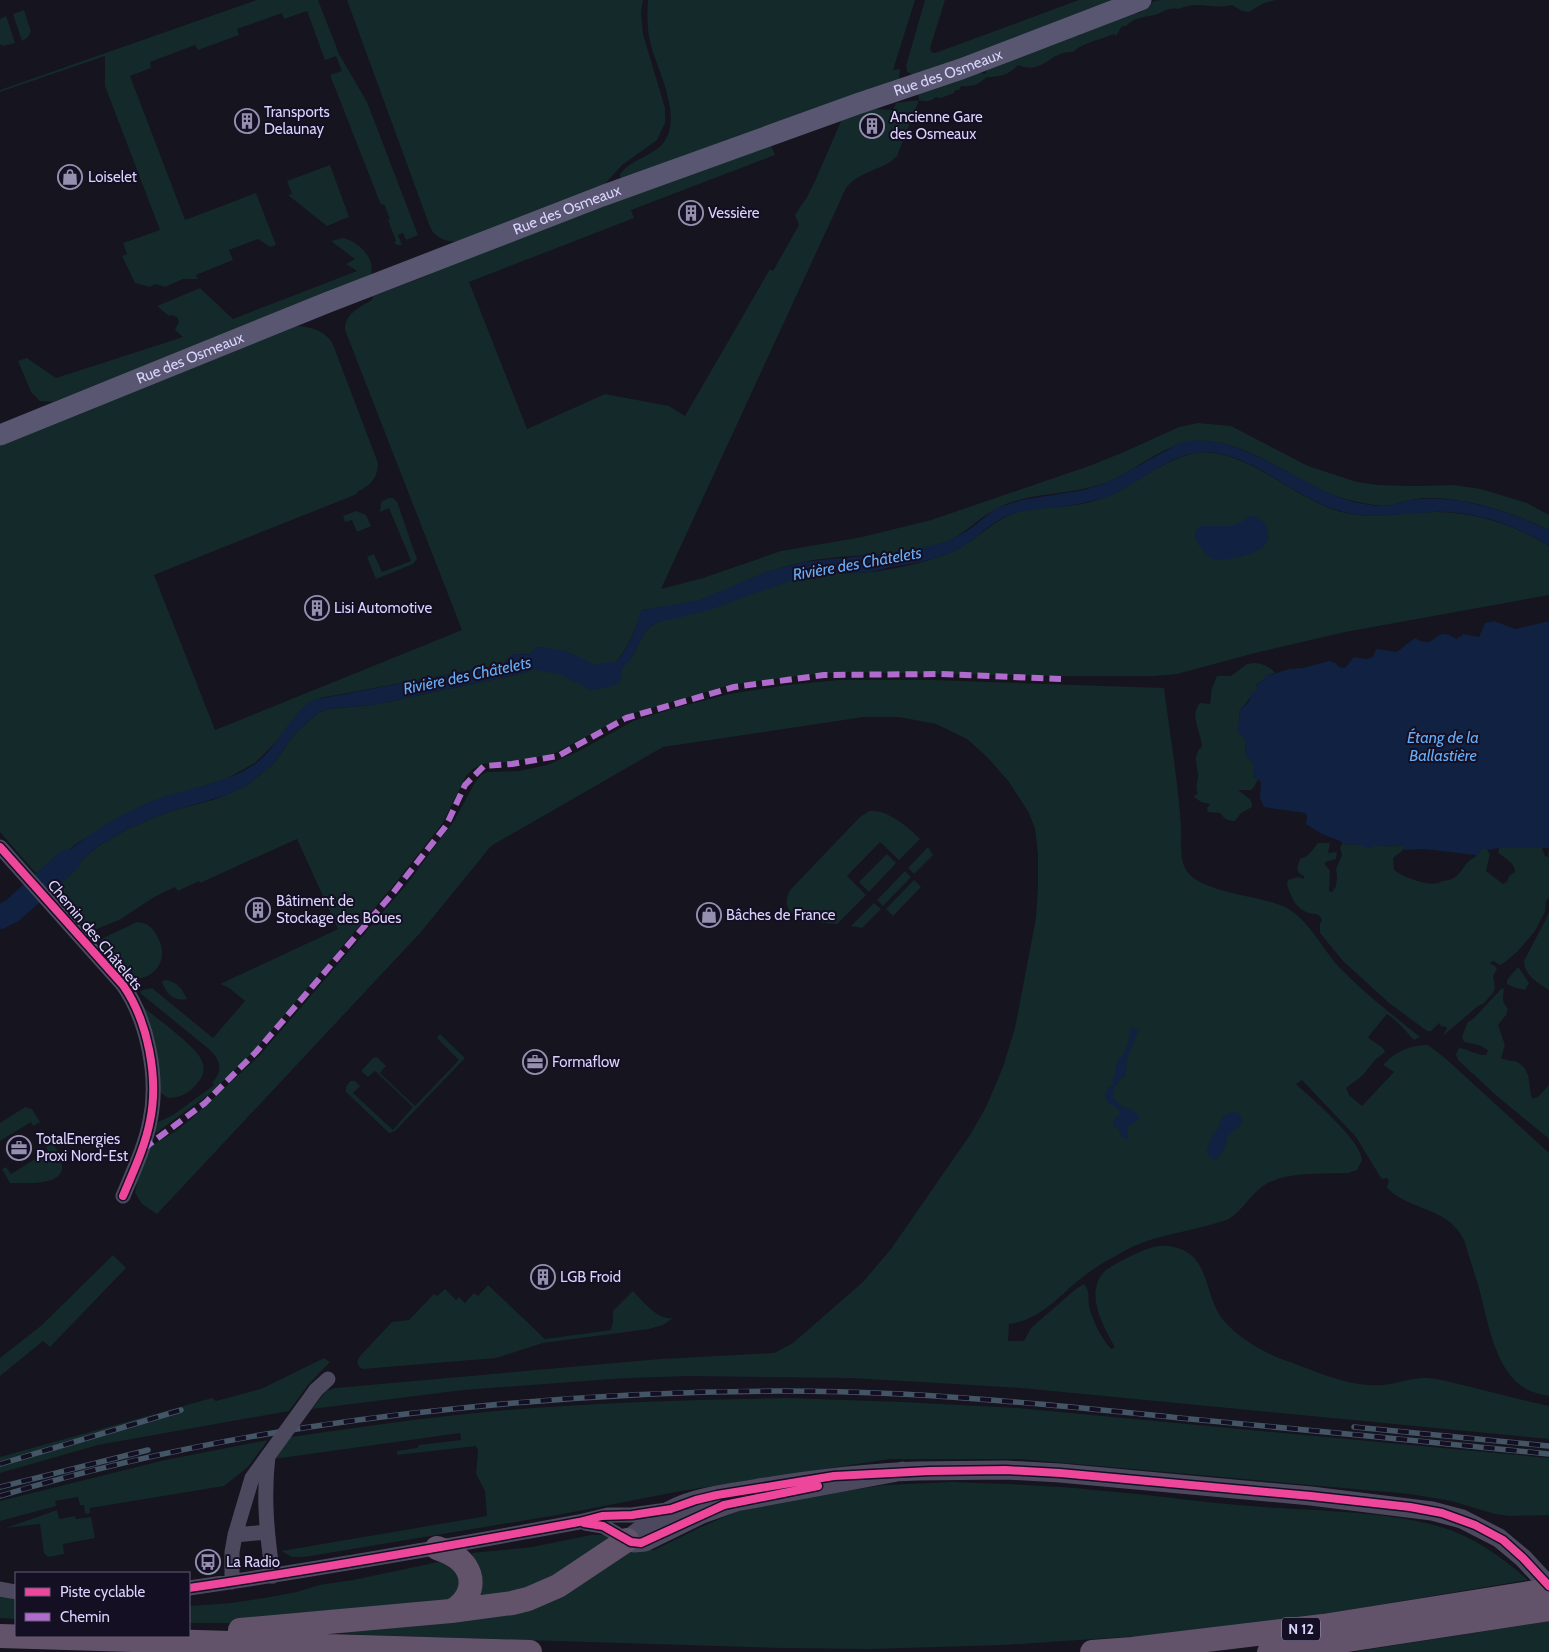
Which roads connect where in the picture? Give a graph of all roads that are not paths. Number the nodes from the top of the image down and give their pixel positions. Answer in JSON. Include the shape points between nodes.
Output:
{"nodes":[{"id":1,"x":1140,"y":0,"type":"edge"},
{"id":2,"x":0,"y":435,"type":"edge"},
{"id":3,"x":0,"y":847,"type":"edge"},
{"id":4,"x":123,"y":1196,"type":"dead end"},
{"id":5,"x":328,"y":1379,"type":"dead end"},
{"id":6,"x":268,"y":1456,"type":"junction"},
{"id":7,"x":903,"y":1472,"type":"junction"},
{"id":8,"x":671,"y":1509,"type":"junction"},
{"id":9,"x":579,"y":1522,"type":"junction"},
{"id":10,"x":267,"y":1532,"type":"junction"},
{"id":11,"x":235,"y":1536,"type":"junction"},
{"id":12,"x":626,"y":1540,"type":"junction"},
{"id":13,"x":436,"y":1548,"type":"junction"},
{"id":14,"x":273,"y":1576,"type":"junction"},
{"id":15,"x":232,"y":1582,"type":"junction"},
{"id":16,"x":190,"y":1588,"type":"edge"},
{"id":17,"x":1549,"y":1588,"type":"edge"},
{"id":18,"x":0,"y":1589,"type":"edge"},
{"id":19,"x":15,"y":1592,"type":"edge"},
{"id":20,"x":1512,"y":1604,"type":"junction"},
{"id":21,"x":1549,"y":1609,"type":"edge"},
{"id":22,"x":451,"y":1611,"type":"junction"},
{"id":23,"x":190,"y":1631,"type":"edge"},
{"id":24,"x":15,"y":1634,"type":"edge"},
{"id":25,"x":0,"y":1636,"type":"edge"},
{"id":26,"x":15,"y":1636,"type":"edge"},
{"id":27,"x":33,"y":1637,"type":"edge"},
{"id":28,"x":530,"y":1652,"type":"edge"},
{"id":29,"x":1092,"y":1652,"type":"edge"},
{"id":30,"x":1269,"y":1652,"type":"edge"}],
"edges":[{"from":1,"to":2,"type":"main road","name":"Rue des Osmeaux","via":[[961,69],[593,200],[326,303]]},
{"from":3,"to":4,"type":"street","name":"Chemin des Châtelets","via":[[123,985],[146,1034],[153,1087],[150,1121],[143,1149]]},
{"from":5,"to":6,"type":"street","bridge":true,"via":[[316,1390]]},
{"from":6,"to":10,"type":"street"},
{"from":6,"to":11,"type":"street","via":[[252,1478]]},
{"from":7,"to":8,"type":"street","via":[[807,1480],[717,1495]]},
{"from":7,"to":12,"type":"street","via":[[736,1502],[702,1514],[645,1542]]},
{"from":7,"to":17,"type":"street","via":[[1006,1470],[1060,1473],[1426,1510],[1462,1519],[1500,1538],[1524,1558]]},
{"from":8,"to":9,"type":"street","via":[[602,1516]]},
{"from":8,"to":12,"type":"street"},
{"from":9,"to":12,"type":"street","via":[[603,1526]]},
{"from":9,"to":13,"type":"street"},
{"from":10,"to":11,"type":"street"},
{"from":10,"to":14,"type":"street"},
{"from":11,"to":15,"type":"street"},
{"from":12,"to":22,"type":"highway","via":[[576,1576],[542,1594],[512,1603]]},
{"from":13,"to":14,"type":"street"},
{"from":13,"to":22,"type":"highway","via":[[464,1563],[471,1578],[465,1602]]},
{"from":14,"to":15,"type":"street"},
{"from":15,"to":16,"type":"street"},
{"from":17,"to":20,"type":"highway","number":"N 12"},
{"from":18,"to":19,"type":"street"},
{"from":20,"to":21,"type":"highway","number":"N 12"},
{"from":20,"to":29,"type":"highway","number":"N 12"},
{"from":20,"to":30,"type":"highway","number":"N 12","via":[[1344,1642]]},
{"from":22,"to":23,"type":"highway","via":[[243,1630]]},
{"from":24,"to":25,"type":"highway"},
{"from":25,"to":26,"type":"highway"},
{"from":27,"to":28,"type":"highway"}]}
